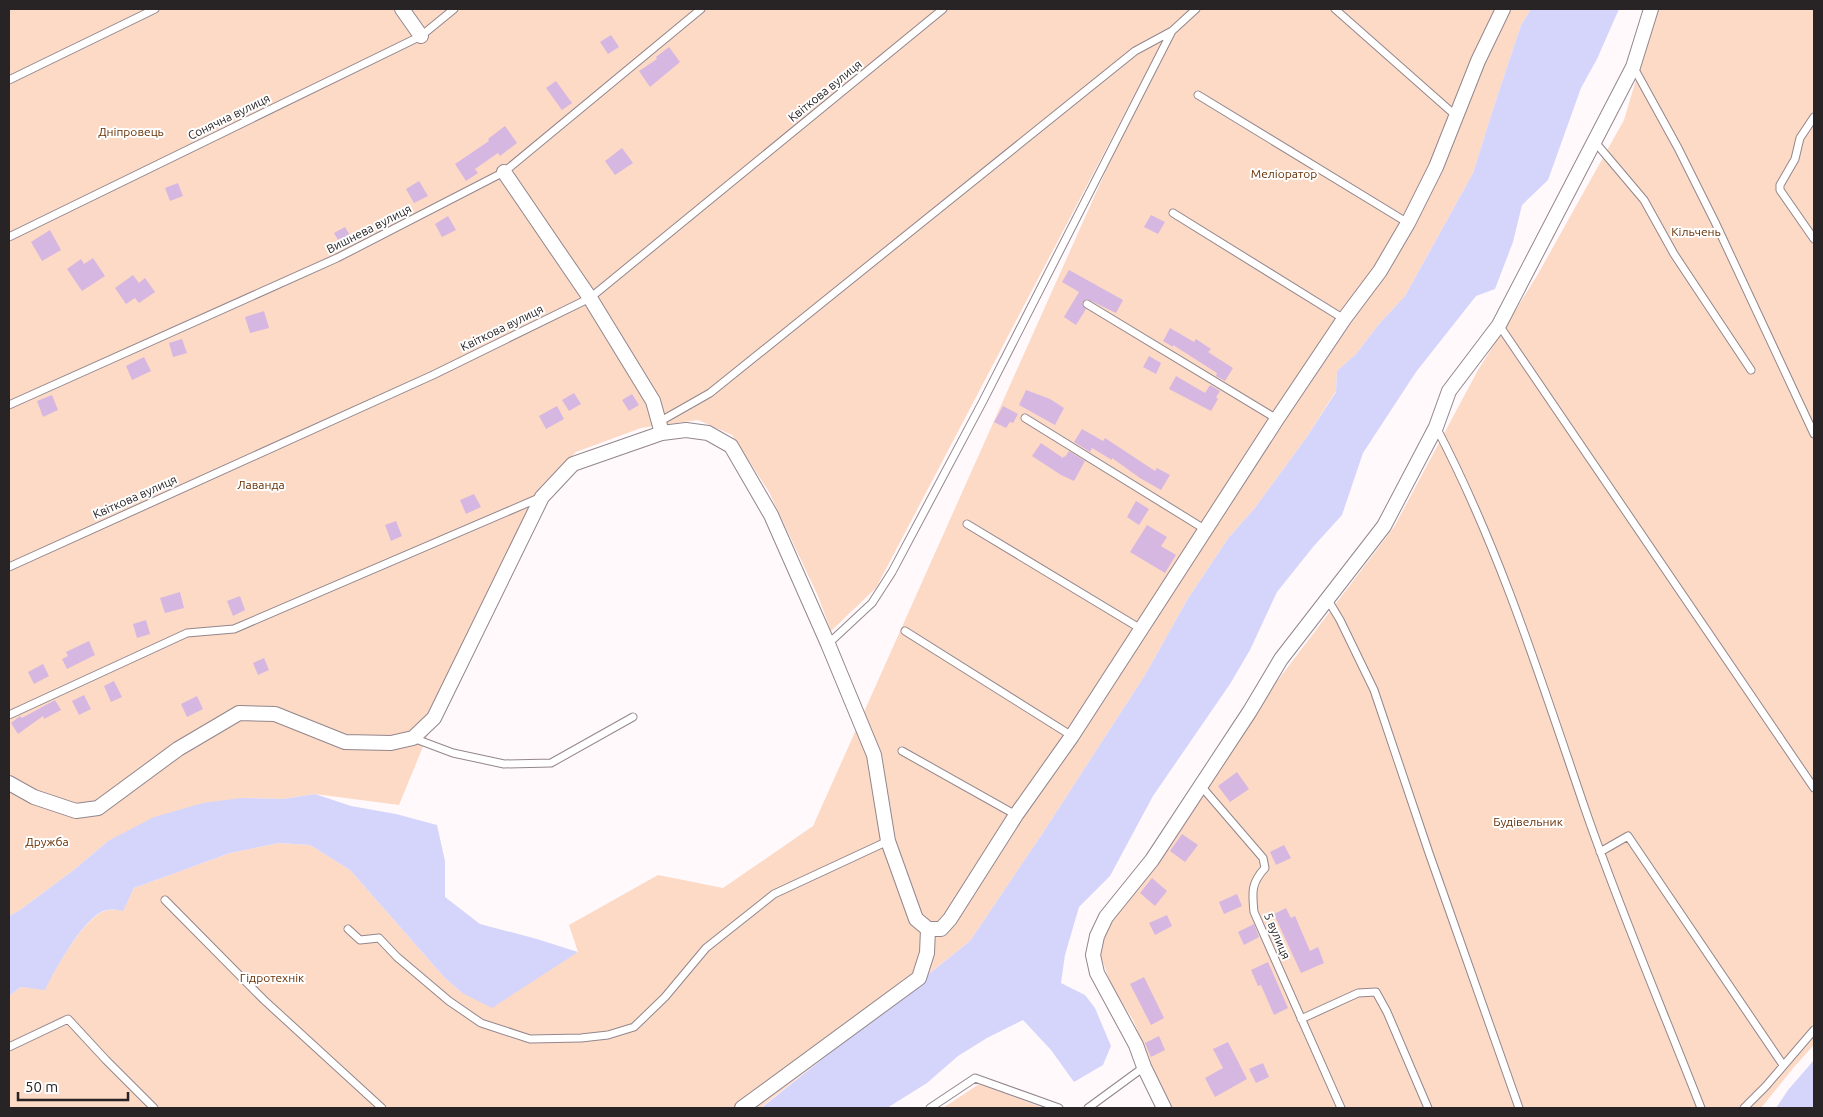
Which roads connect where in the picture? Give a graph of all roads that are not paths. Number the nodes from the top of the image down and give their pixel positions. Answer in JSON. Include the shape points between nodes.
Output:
{"nodes":[{"id":1,"x":155,"y":9,"type":"edge"},
{"id":2,"x":402,"y":9,"type":"edge"},
{"id":3,"x":454,"y":9,"type":"edge"},
{"id":4,"x":702,"y":9,"type":"edge"},
{"id":5,"x":943,"y":9,"type":"edge"},
{"id":6,"x":1196,"y":9,"type":"edge"},
{"id":7,"x":1335,"y":9,"type":"edge"},
{"id":8,"x":1503,"y":9,"type":"edge"},
{"id":9,"x":1651,"y":9,"type":"edge"},
{"id":10,"x":1172,"y":31,"type":"junction"},
{"id":11,"x":420,"y":36,"type":"junction"},
{"id":12,"x":1634,"y":67,"type":"junction"},
{"id":13,"x":9,"y":80,"type":"edge"},
{"id":14,"x":1198,"y":95,"type":"dead end"},
{"id":15,"x":1455,"y":115,"type":"junction"},
{"id":16,"x":1814,"y":117,"type":"edge"},
{"id":17,"x":1594,"y":142,"type":"junction"},
{"id":18,"x":504,"y":172,"type":"junction"},
{"id":19,"x":1173,"y":214,"type":"dead end"},
{"id":20,"x":1408,"y":223,"type":"junction"},
{"id":21,"x":9,"y":237,"type":"edge"},
{"id":22,"x":1814,"y":239,"type":"edge"},
{"id":23,"x":590,"y":298,"type":"junction"},
{"id":24,"x":1087,"y":304,"type":"dead end"},
{"id":25,"x":1344,"y":319,"type":"junction"},
{"id":26,"x":1499,"y":325,"type":"junction"},
{"id":27,"x":1751,"y":370,"type":"dead end"},
{"id":28,"x":9,"y":405,"type":"edge"},
{"id":29,"x":1025,"y":418,"type":"dead end"},
{"id":30,"x":1276,"y":419,"type":"junction"},
{"id":31,"x":661,"y":427,"type":"junction"},
{"id":32,"x":1436,"y":427,"type":"junction"},
{"id":33,"x":1814,"y":434,"type":"edge"},
{"id":34,"x":542,"y":496,"type":"junction"},
{"id":35,"x":968,"y":524,"type":"dead end"},
{"id":36,"x":1206,"y":530,"type":"junction"},
{"id":37,"x":9,"y":567,"type":"edge"},
{"id":38,"x":1328,"y":600,"type":"junction"},
{"id":39,"x":1141,"y":629,"type":"junction"},
{"id":40,"x":905,"y":631,"type":"dead end"},
{"id":41,"x":828,"y":644,"type":"junction"},
{"id":42,"x":9,"y":715,"type":"edge"},
{"id":43,"x":633,"y":717,"type":"dead end"},
{"id":44,"x":1072,"y":736,"type":"junction"},
{"id":45,"x":413,"y":738,"type":"junction"},
{"id":46,"x":902,"y":751,"type":"dead end"},
{"id":47,"x":9,"y":783,"type":"edge"},
{"id":48,"x":1201,"y":786,"type":"junction"},
{"id":49,"x":1814,"y":788,"type":"edge"},
{"id":50,"x":1016,"y":815,"type":"junction"},
{"id":51,"x":888,"y":841,"type":"junction"},
{"id":52,"x":1600,"y":852,"type":"junction"},
{"id":53,"x":165,"y":900,"type":"dead end"},
{"id":54,"x":348,"y":929,"type":"dead end"},
{"id":55,"x":928,"y":929,"type":"junction"},
{"id":56,"x":1301,"y":1019,"type":"junction"},
{"id":57,"x":1814,"y":1030,"type":"edge"},
{"id":58,"x":9,"y":1046,"type":"edge"},
{"id":59,"x":1783,"y":1065,"type":"junction"},
{"id":60,"x":1144,"y":1067,"type":"junction"},
{"id":61,"x":154,"y":1108,"type":"edge"},
{"id":62,"x":382,"y":1108,"type":"edge"},
{"id":63,"x":742,"y":1108,"type":"edge"},
{"id":64,"x":930,"y":1108,"type":"edge"},
{"id":65,"x":1059,"y":1108,"type":"edge"},
{"id":66,"x":1088,"y":1108,"type":"edge"},
{"id":67,"x":1164,"y":1108,"type":"edge"},
{"id":68,"x":1341,"y":1108,"type":"edge"},
{"id":69,"x":1428,"y":1108,"type":"edge"},
{"id":70,"x":1519,"y":1108,"type":"edge"},
{"id":71,"x":1701,"y":1108,"type":"edge"},
{"id":72,"x":1744,"y":1108,"type":"edge"}],
"edges":[{"from":1,"to":13,"type":"lane"},
{"from":2,"to":11,"type":"street"},
{"from":3,"to":11,"type":"lane","name":"Сонячна вулиця"},
{"from":4,"to":18,"type":"lane","name":"Вишнева вулиця"},
{"from":5,"to":23,"type":"lane","name":"Квіткова вулиця"},
{"from":6,"to":10,"type":"lane"},
{"from":7,"to":15,"type":"lane"},
{"from":8,"to":15,"type":"street"},
{"from":9,"to":12,"type":"street"},
{"from":10,"to":31,"type":"lane","via":[[1135,51],[710,393]]},
{"from":10,"to":41,"type":"lane","via":[[892,572],[872,604]]},
{"from":11,"to":21,"type":"lane","name":"Сонячна вулиця"},
{"from":12,"to":17,"type":"street"},
{"from":12,"to":33,"type":"lane","via":[[1707,205]]},
{"from":14,"to":20,"type":"lane"},
{"from":15,"to":20,"type":"street","via":[[1436,167]]},
{"from":16,"to":22,"type":"lane","via":[[1800,138],[1795,159],[1780,184],[1780,190]]},
{"from":17,"to":26,"type":"street"},
{"from":17,"to":27,"type":"lane","via":[[1644,200],[1674,254]]},
{"from":18,"to":23,"type":"street"},
{"from":18,"to":28,"type":"lane","name":"Вишнева вулиця","via":[[337,258]]},
{"from":19,"to":25,"type":"lane"},
{"from":20,"to":25,"type":"street","via":[[1380,271]]},
{"from":23,"to":31,"type":"street","via":[[653,401]]},
{"from":23,"to":37,"type":"lane","name":"Квіткова вулиця","via":[[433,374]]},
{"from":24,"to":30,"type":"lane"},
{"from":25,"to":30,"type":"street"},
{"from":26,"to":32,"type":"street","via":[[1450,391]]},
{"from":26,"to":49,"type":"lane"},
{"from":29,"to":36,"type":"lane"},
{"from":30,"to":36,"type":"street"},
{"from":31,"to":34,"type":"street","via":[[573,464]]},
{"from":31,"to":41,"type":"street","via":[[708,433],[731,446],[771,515]]},
{"from":32,"to":38,"type":"street","via":[[1384,526]]},
{"from":32,"to":52,"type":"lane","via":[[1504,576]]},
{"from":34,"to":42,"type":"lane","via":[[234,629],[187,633]]},
{"from":34,"to":45,"type":"street","via":[[434,718]]},
{"from":35,"to":39,"type":"lane"},
{"from":36,"to":39,"type":"street"},
{"from":38,"to":48,"type":"street","via":[[1281,659]]},
{"from":38,"to":70,"type":"lane","via":[[1374,690]]},
{"from":39,"to":44,"type":"street"},
{"from":40,"to":44,"type":"lane"},
{"from":41,"to":51,"type":"street","via":[[874,755]]},
{"from":43,"to":45,"type":"lane","via":[[551,763],[504,764],[454,753]]},
{"from":44,"to":50,"type":"street"},
{"from":45,"to":47,"type":"street","via":[[391,743],[345,742],[275,714],[239,713],[178,749],[98,808],[76,811],[34,797]]},
{"from":46,"to":50,"type":"lane"},
{"from":48,"to":56,"type":"lane","name":"5 вулиця","via":[[1263,858],[1264,868],[1256,877],[1252,891],[1254,912]]},
{"from":48,"to":60,"type":"street","via":[[1152,860],[1106,917],[1096,936],[1093,956],[1097,974],[1136,1045]]},
{"from":50,"to":55,"type":"street","via":[[950,919],[941,929]]},
{"from":51,"to":54,"type":"lane","via":[[774,894],[706,948],[665,997],[634,1026],[608,1035],[530,1039],[481,1023],[396,957],[379,938],[360,940]]},
{"from":51,"to":55,"type":"street","via":[[916,919]]},
{"from":52,"to":59,"type":"lane","via":[[1628,836]]},
{"from":52,"to":71,"type":"lane"},
{"from":53,"to":62,"type":"lane","via":[[264,1000]]},
{"from":55,"to":63,"type":"street","via":[[927,952],[918,978]]},
{"from":56,"to":68,"type":"lane","name":"5 вулиця"},
{"from":56,"to":69,"type":"lane","via":[[1358,993],[1376,992]]},
{"from":57,"to":59,"type":"lane"},
{"from":58,"to":61,"type":"lane","via":[[68,1019]]},
{"from":59,"to":72,"type":"lane"},
{"from":60,"to":66,"type":"lane"},
{"from":60,"to":67,"type":"street"},
{"from":64,"to":65,"type":"lane","via":[[975,1078]]}]}
